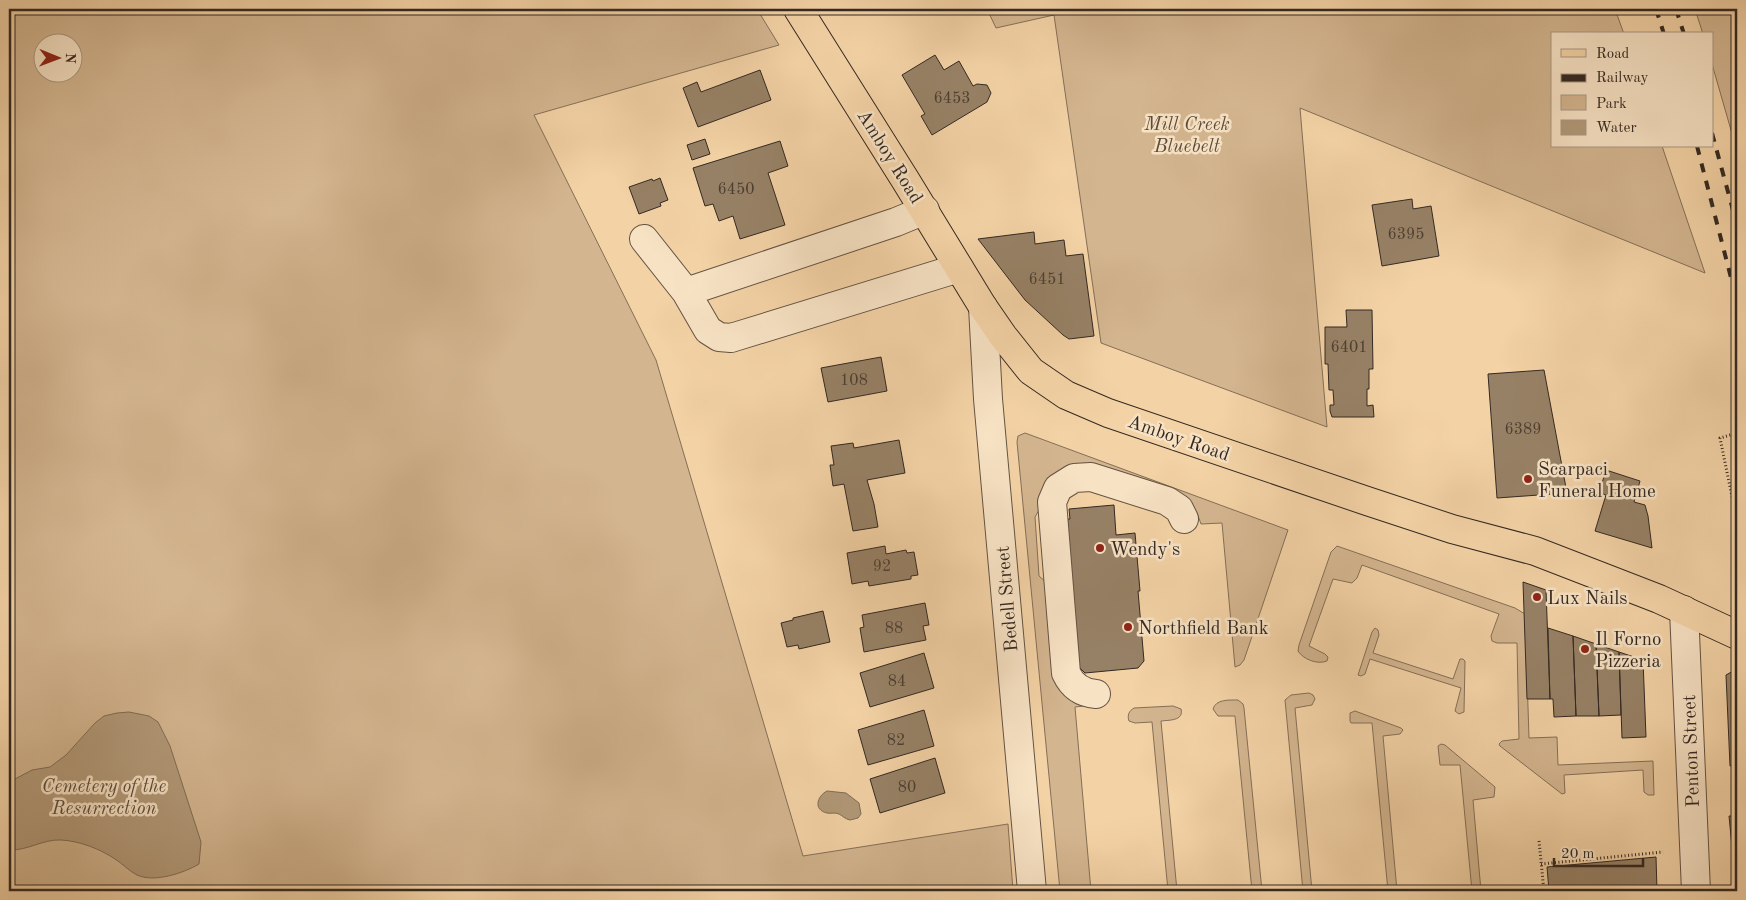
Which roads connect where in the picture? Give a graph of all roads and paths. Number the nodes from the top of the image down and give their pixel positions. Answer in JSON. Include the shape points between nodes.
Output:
{"nodes":[{"id":1,"x":798,"y":9,"type":"edge"},
{"id":2,"x":925,"y":210,"type":"junction"},
{"id":3,"x":644,"y":239,"type":"dead end"},
{"id":4,"x":959,"y":268,"type":"junction"},
{"id":5,"x":686,"y":292,"type":"junction"},
{"id":6,"x":983,"y":307,"type":"junction"},
{"id":7,"x":1737,"y":433,"type":"edge"},
{"id":8,"x":1184,"y":520,"type":"dead end"},
{"id":9,"x":1737,"y":521,"type":"edge"},
{"id":10,"x":1684,"y":610,"type":"junction"},
{"id":11,"x":1737,"y":635,"type":"edge"},
{"id":12,"x":1096,"y":694,"type":"dead end"},
{"id":13,"x":1539,"y":842,"type":"dead end"},
{"id":14,"x":1663,"y":852,"type":"dead end"},
{"id":15,"x":1541,"y":864,"type":"junction"},
{"id":16,"x":1032,"y":891,"type":"edge"},
{"id":17,"x":1544,"y":891,"type":"edge"},
{"id":18,"x":1696,"y":891,"type":"edge"}],
"edges":[{"from":1,"to":2,"type":"main road","name":"Amboy Road"},
{"from":2,"to":4,"type":"main road","name":"Amboy Road"},
{"from":2,"to":5,"type":"street"},
{"from":3,"to":5,"type":"street"},
{"from":4,"to":5,"type":"street","via":[[731,338],[719,337],[708,330]]},
{"from":4,"to":6,"type":"main road","name":"Amboy Road"},
{"from":6,"to":10,"type":"main road","name":"Amboy Road","via":[[1031,370],[1066,395],[1108,413],[1442,526],[1535,552]]},
{"from":6,"to":16,"type":"street","name":"Bedell Street","via":[[988,399]]},
{"from":7,"to":9,"type":"path","via":[[1720,438]]},
{"from":8,"to":12,"type":"street","via":[[1179,509],[1167,501],[1091,478],[1074,478],[1058,488],[1052,502],[1066,673],[1076,687]]},
{"from":10,"to":11,"type":"main road","name":"Amboy Road"},
{"from":10,"to":18,"type":"street","name":"Penton Street"},
{"from":13,"to":15,"type":"path"},
{"from":14,"to":15,"type":"path"},
{"from":15,"to":17,"type":"path"}]}
